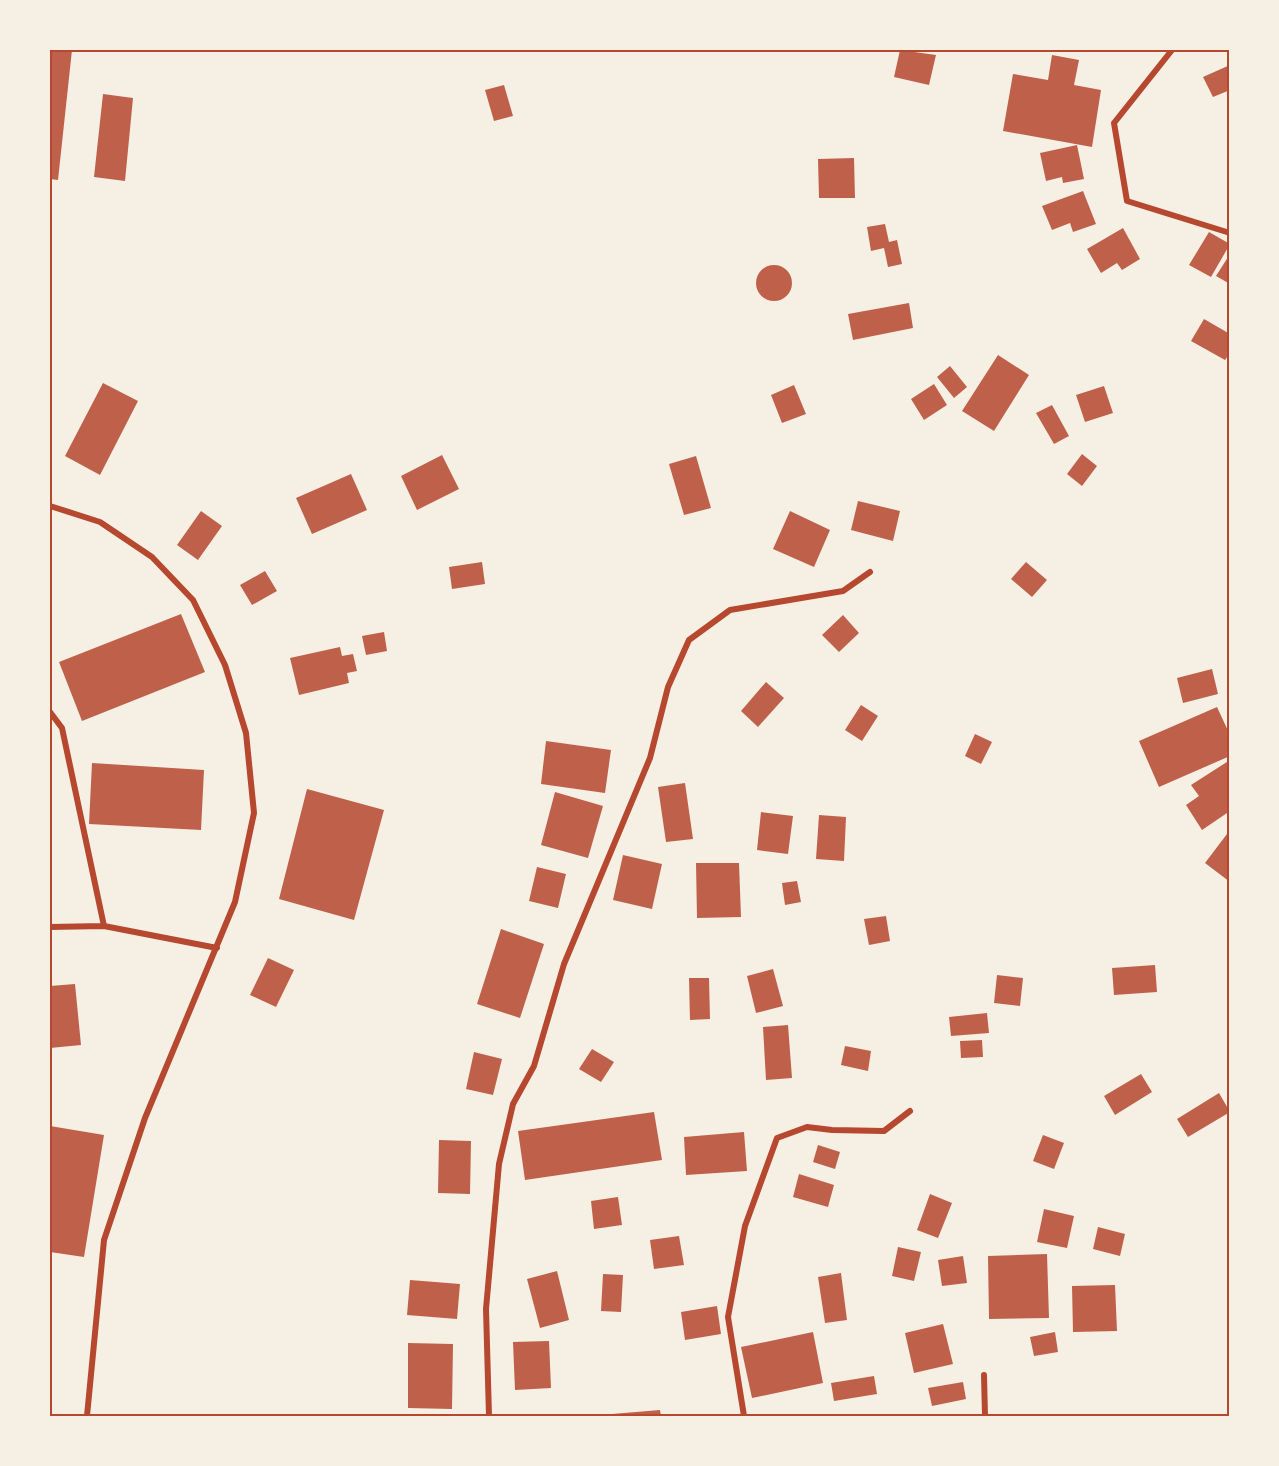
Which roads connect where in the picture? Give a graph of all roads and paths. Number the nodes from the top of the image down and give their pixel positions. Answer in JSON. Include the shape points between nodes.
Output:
{"nodes":[{"id":1,"x":1172,"y":50,"type":"edge"},
{"id":2,"x":1230,"y":233,"type":"edge"},
{"id":3,"x":50,"y":506,"type":"edge"},
{"id":4,"x":870,"y":572,"type":"dead end"},
{"id":5,"x":50,"y":712,"type":"edge"},
{"id":6,"x":104,"y":926,"type":"junction"},
{"id":7,"x":50,"y":927,"type":"edge"},
{"id":8,"x":217,"y":948,"type":"junction"},
{"id":9,"x":910,"y":1111,"type":"dead end"},
{"id":10,"x":984,"y":1375,"type":"dead end"},
{"id":11,"x":87,"y":1416,"type":"edge"},
{"id":12,"x":489,"y":1416,"type":"edge"},
{"id":13,"x":744,"y":1416,"type":"edge"},
{"id":14,"x":985,"y":1416,"type":"edge"}],
"edges":[{"from":1,"to":2,"type":"street","via":[[1114,123],[1127,201]]},
{"from":3,"to":8,"type":"street","via":[[100,522],[152,556],[193,600],[225,665],[246,733],[254,813],[235,902]]},
{"from":4,"to":12,"type":"street","via":[[843,591],[730,610],[689,640],[668,687],[650,758],[564,964],[534,1066],[513,1104],[499,1164],[486,1309]]},
{"from":5,"to":6,"type":"street","via":[[62,729]]},
{"from":6,"to":7,"type":"street"},
{"from":6,"to":8,"type":"street"},
{"from":8,"to":11,"type":"street","via":[[145,1118],[104,1240]]},
{"from":9,"to":13,"type":"street","via":[[884,1131],[807,1127],[777,1138],[745,1226],[728,1317]]},
{"from":10,"to":14,"type":"street"}]}
